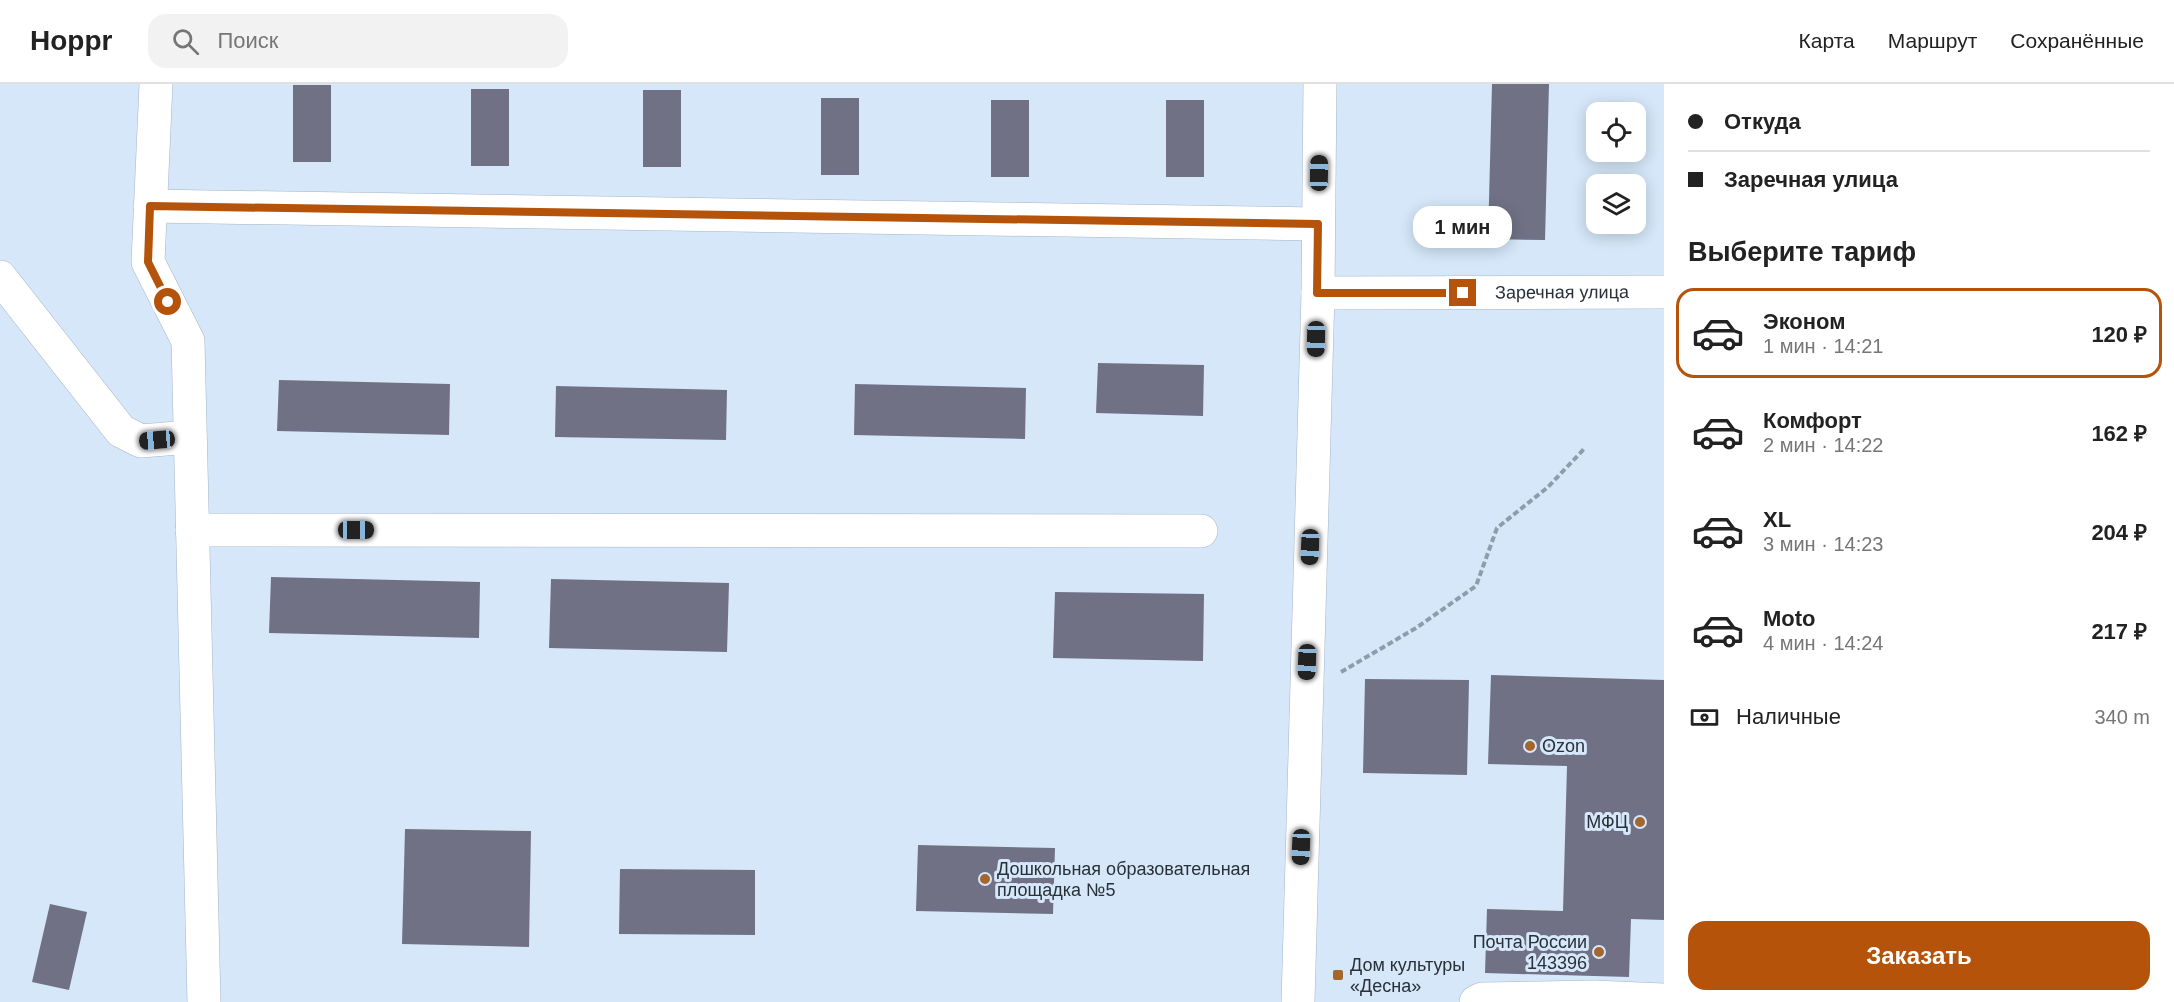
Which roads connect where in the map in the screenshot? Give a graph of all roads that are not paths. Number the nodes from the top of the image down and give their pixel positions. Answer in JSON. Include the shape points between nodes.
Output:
{"nodes":[{"id":1,"x":156,"y":84,"type":"edge"},
{"id":2,"x":1320,"y":84,"type":"edge"},
{"id":3,"x":150,"y":206,"type":"junction"},
{"id":4,"x":1318,"y":224,"type":"junction"},
{"id":5,"x":0,"y":277,"type":"edge"},
{"id":6,"x":1664,"y":292,"type":"edge"},
{"id":7,"x":1317,"y":293,"type":"junction"},
{"id":8,"x":190,"y":436,"type":"junction"},
{"id":9,"x":192,"y":530,"type":"junction"},
{"id":10,"x":1201,"y":531,"type":"dead end"},
{"id":11,"x":1664,"y":1000,"type":"edge"},
{"id":12,"x":204,"y":1002,"type":"edge"},
{"id":13,"x":1298,"y":1002,"type":"edge"},
{"id":14,"x":1476,"y":1002,"type":"edge"}],
"edges":[{"from":1,"to":3,"type":"street"},
{"from":2,"to":4,"type":"street"},
{"from":3,"to":4,"type":"street"},
{"from":3,"to":8,"type":"street","via":[[148,262],[188,341]]},
{"from":4,"to":7,"type":"street"},
{"from":5,"to":8,"type":"street","via":[[121,431],[141,441]]},
{"from":6,"to":7,"type":"street","name":"Заречная улица"},
{"from":7,"to":13,"type":"street"},
{"from":8,"to":9,"type":"street"},
{"from":9,"to":10,"type":"street"},
{"from":9,"to":12,"type":"street"},
{"from":11,"to":14,"type":"street","via":[[1594,997]]}]}
